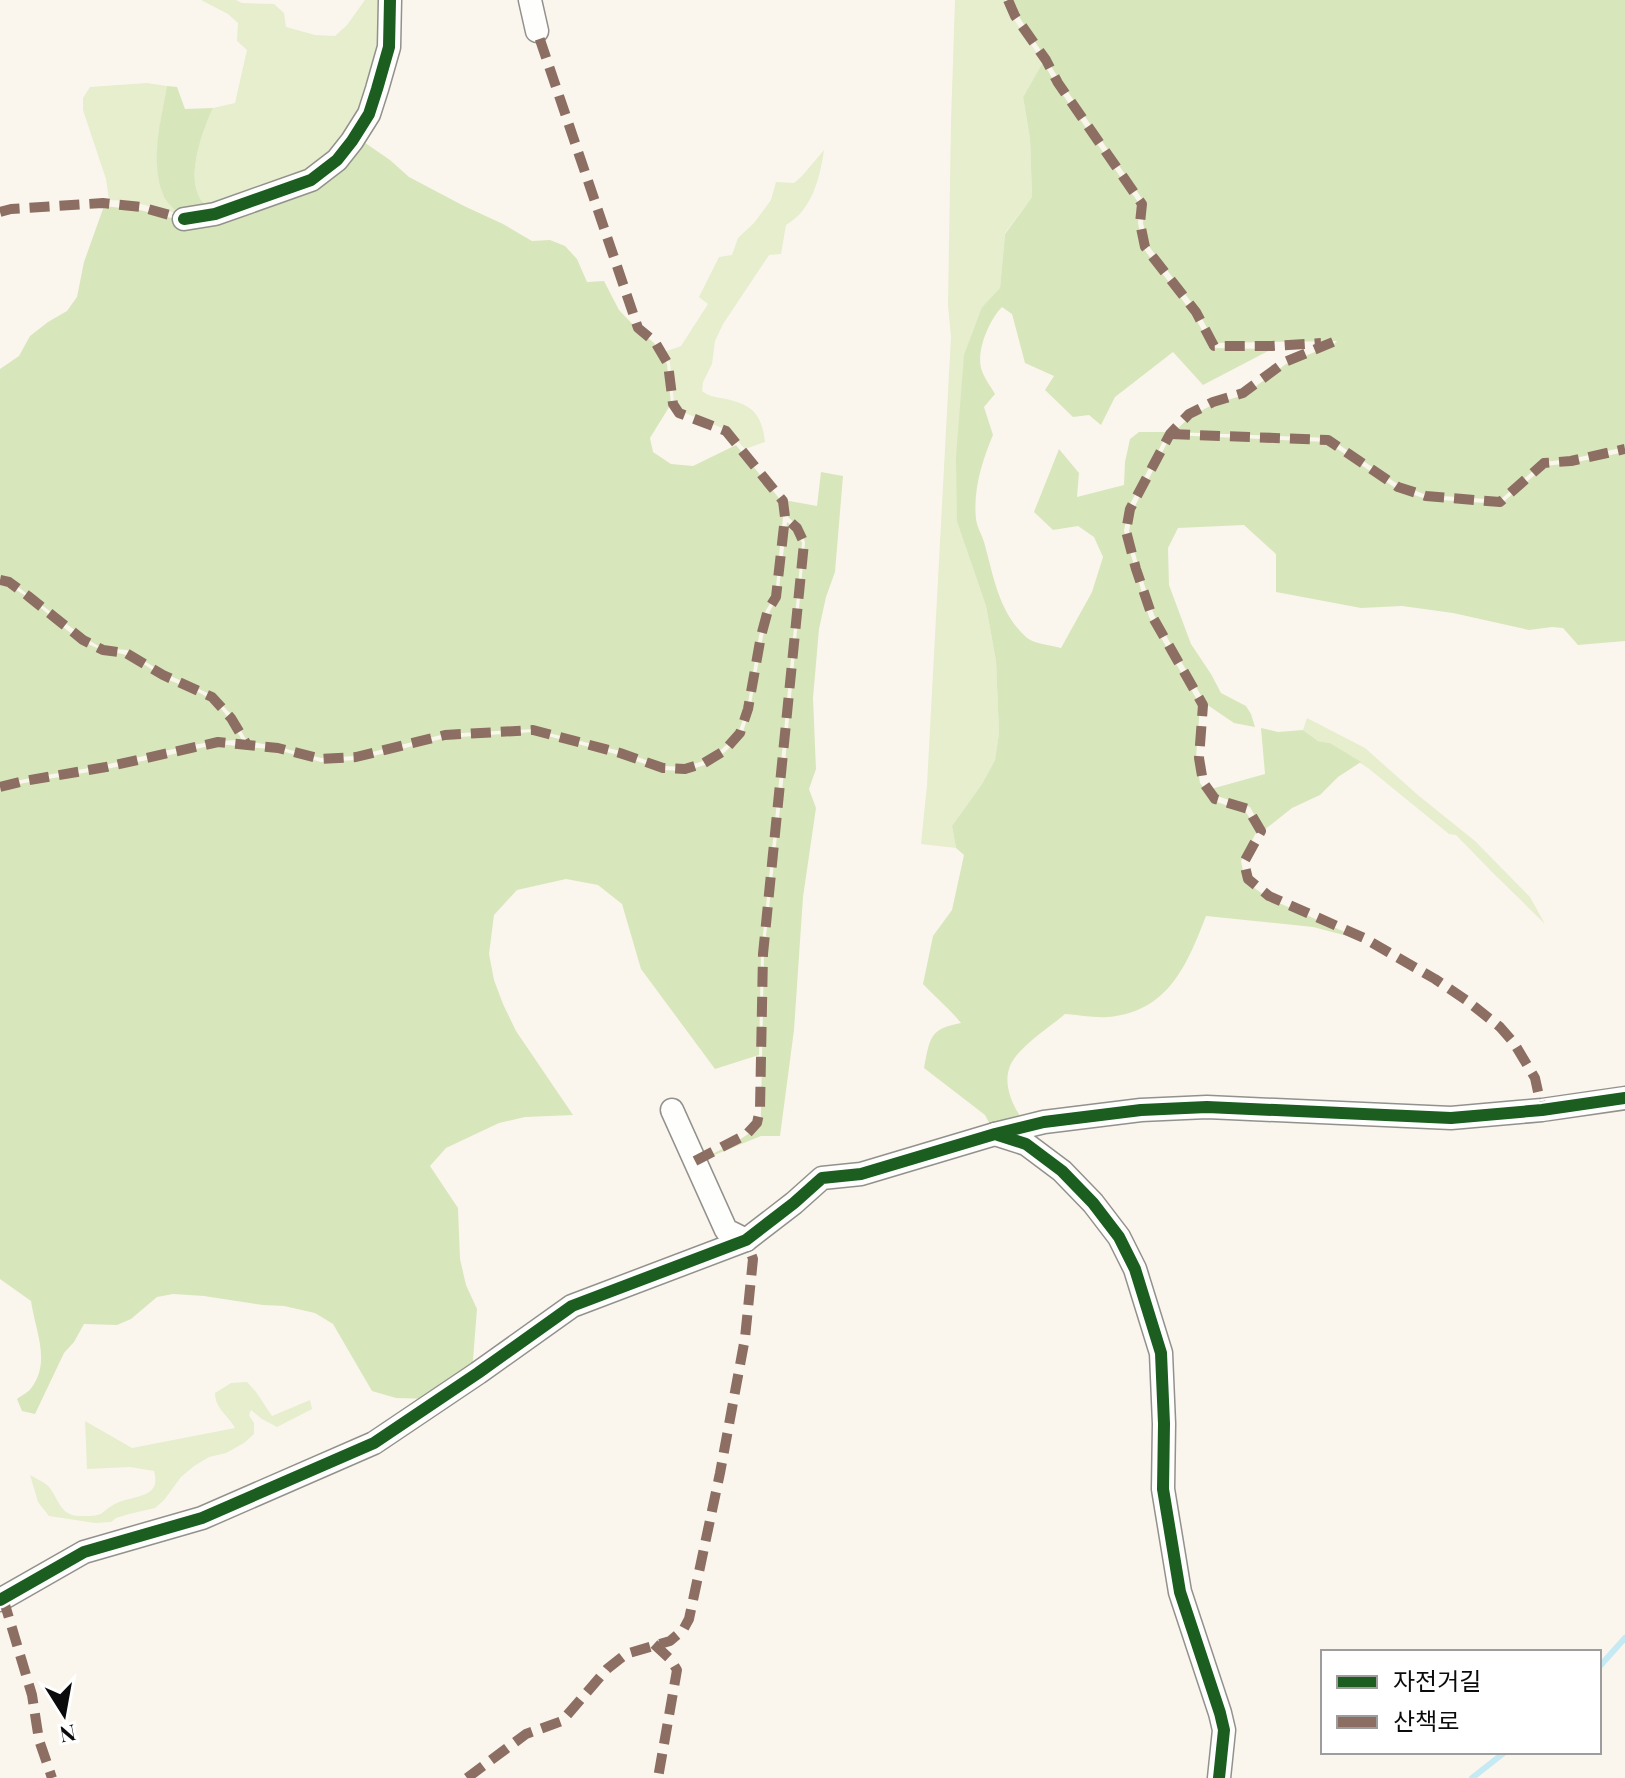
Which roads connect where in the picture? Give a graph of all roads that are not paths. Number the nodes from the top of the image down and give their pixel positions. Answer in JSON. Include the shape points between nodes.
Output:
{"nodes":[{"id":1,"x":390,"y":0,"type":"edge"},
{"id":2,"x":530,"y":0,"type":"edge"},
{"id":3,"x":537,"y":31,"type":"dead end"},
{"id":4,"x":184,"y":219,"type":"dead end"},
{"id":5,"x":1625,"y":1098,"type":"edge"},
{"id":6,"x":672,"y":1110,"type":"dead end"},
{"id":7,"x":995,"y":1134,"type":"junction"},
{"id":8,"x":746,"y":1240,"type":"junction"},
{"id":9,"x":0,"y":1600,"type":"edge"},
{"id":10,"x":1219,"y":1778,"type":"edge"}],
"edges":[{"from":1,"to":4,"type":"street","via":[[389,47],[369,114],[337,160],[311,180],[215,214]]},
{"from":2,"to":3,"type":"street"},
{"from":5,"to":7,"type":"street","via":[[1451,1118],[1207,1107],[1141,1110]]},
{"from":6,"to":8,"type":"street","via":[[726,1230]]},
{"from":7,"to":8,"type":"street","via":[[861,1174],[822,1178]]},
{"from":7,"to":10,"type":"street","via":[[1026,1144],[1062,1171],[1119,1237],[1140,1282],[1161,1353],[1163,1489],[1177,1577],[1224,1730]]},
{"from":8,"to":9,"type":"street","via":[[572,1306],[374,1443],[202,1518],[84,1552]]}]}
